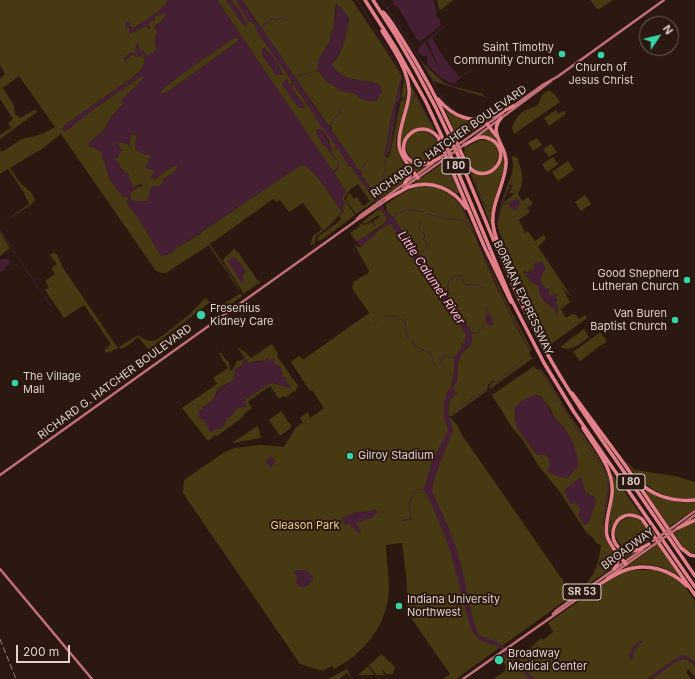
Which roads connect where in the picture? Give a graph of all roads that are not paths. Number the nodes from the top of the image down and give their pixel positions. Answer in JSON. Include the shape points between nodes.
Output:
{"nodes":[{"id":1,"x":365,"y":0,"type":"edge"},
{"id":2,"x":664,"y":0,"type":"edge"},
{"id":3,"x":374,"y":1,"type":"edge"},
{"id":4,"x":376,"y":17,"type":"junction"},
{"id":5,"x":553,"y":79,"type":"junction"},
{"id":6,"x":431,"y":89,"type":"junction"},
{"id":7,"x":513,"y":106,"type":"junction"},
{"id":8,"x":501,"y":118,"type":"junction"},
{"id":9,"x":488,"y":126,"type":"junction"},
{"id":10,"x":463,"y":143,"type":"junction"},
{"id":11,"x":501,"y":143,"type":"junction"},
{"id":12,"x":442,"y":159,"type":"junction"},
{"id":13,"x":406,"y":162,"type":"junction"},
{"id":14,"x":417,"y":176,"type":"junction"},
{"id":15,"x":405,"y":182,"type":"junction"},
{"id":16,"x":388,"y":199,"type":"junction"},
{"id":17,"x":382,"y":201,"type":"junction"},
{"id":18,"x":471,"y":217,"type":"junction"},
{"id":19,"x":513,"y":287,"type":"junction"},
{"id":20,"x":522,"y":322,"type":"junction"},
{"id":21,"x":567,"y":388,"type":"junction"},
{"id":22,"x":574,"y":412,"type":"junction"},
{"id":23,"x":625,"y":465,"type":"junction"},
{"id":24,"x":0,"y":474,"type":"edge"},
{"id":25,"x":695,"y":500,"type":"edge"},
{"id":26,"x":695,"y":511,"type":"edge"},
{"id":27,"x":695,"y":515,"type":"edge"},
{"id":28,"x":695,"y":520,"type":"edge"},
{"id":29,"x":675,"y":528,"type":"junction"},
{"id":30,"x":654,"y":543,"type":"junction"},
{"id":31,"x":649,"y":544,"type":"junction"},
{"id":32,"x":614,"y":548,"type":"junction"},
{"id":33,"x":695,"y":556,"type":"edge"},
{"id":34,"x":625,"y":563,"type":"junction"},
{"id":35,"x":0,"y":568,"type":"edge"},
{"id":36,"x":614,"y":569,"type":"junction"},
{"id":37,"x":695,"y":576,"type":"edge"},
{"id":38,"x":695,"y":587,"type":"edge"},
{"id":39,"x":593,"y":588,"type":"junction"},
{"id":40,"x":695,"y":595,"type":"edge"},
{"id":41,"x":551,"y":616,"type":"junction"},
{"id":42,"x":92,"y":679,"type":"edge"},
{"id":43,"x":463,"y":679,"type":"edge"}],
"edges":[{"from":1,"to":4,"type":"highway","name":"BORMAN EXPRESSWAY","number":"I 80"},
{"from":2,"to":5,"type":"main road","name":"RICHARD G. HATCHER BOULEVARD"},
{"from":3,"to":6,"type":"highway","via":[[398,33]]},
{"from":3,"to":19,"type":"highway","name":"BORMAN EXPRESSWAY","number":"I 80","via":[[412,62],[445,126]]},
{"from":4,"to":13,"type":"highway","via":[[408,83],[408,103],[398,143]]},
{"from":4,"to":20,"type":"highway","name":"BORMAN EXPRESSWAY","number":"I 80","via":[[414,79],[439,128]]},
{"from":5,"to":7,"type":"main road","name":"RICHARD G. HATCHER BOULEVARD"},
{"from":5,"to":8,"type":"main road","name":"RICHARD G. HATCHER BOULEVARD"},
{"from":6,"to":7,"type":"highway","via":[[450,111],[469,119],[489,118]]},
{"from":6,"to":10,"type":"highway","via":[[468,166],[474,172],[482,174],[497,167],[500,150],[492,140],[484,137]]},
{"from":7,"to":9,"type":"main road","name":"RICHARD G. HATCHER BOULEVARD"},
{"from":8,"to":9,"type":"main road","name":"RICHARD G. HATCHER BOULEVARD"},
{"from":8,"to":11,"type":"highway","via":[[496,128]]},
{"from":9,"to":10,"type":"main road","name":"RICHARD G. HATCHER BOULEVARD"},
{"from":9,"to":11,"type":"highway"},
{"from":10,"to":12,"type":"main road","name":"RICHARD G. HATCHER BOULEVARD","bridge":true},
{"from":11,"to":19,"type":"highway","via":[[506,163],[494,208],[493,223]]},
{"from":12,"to":14,"type":"main road","name":"RICHARD G. HATCHER BOULEVARD"},
{"from":12,"to":18,"type":"highway","via":[[424,165],[413,162],[408,159],[404,149],[406,139],[415,130],[423,128],[438,137]]},
{"from":13,"to":14,"type":"highway"},
{"from":13,"to":15,"type":"highway","via":[[410,175]]},
{"from":14,"to":15,"type":"main road","name":"RICHARD G. HATCHER BOULEVARD"},
{"from":14,"to":16,"type":"main road","name":"RICHARD G. HATCHER BOULEVARD"},
{"from":15,"to":17,"type":"main road","name":"RICHARD G. HATCHER BOULEVARD"},
{"from":16,"to":17,"type":"main road","name":"RICHARD G. HATCHER BOULEVARD"},
{"from":16,"to":18,"type":"highway","via":[[408,188],[435,185],[456,195]]},
{"from":17,"to":24,"type":"main road","name":"RICHARD G. HATCHER BOULEVARD"},
{"from":18,"to":20,"type":"highway"},
{"from":19,"to":21,"type":"highway","name":"BORMAN EXPRESSWAY","number":"I 80"},
{"from":20,"to":22,"type":"highway","name":"BORMAN EXPRESSWAY","number":"I 80"},
{"from":21,"to":23,"type":"highway"},
{"from":21,"to":37,"type":"highway","name":"BORMAN EXPRESSWAY","number":"I 80"},
{"from":22,"to":32,"type":"highway","via":[[611,479],[612,494],[606,529]]},
{"from":22,"to":38,"type":"highway","name":"BORMAN EXPRESSWAY","number":"I 80"},
{"from":23,"to":25,"type":"highway","via":[[639,482],[657,494],[674,500]]},
{"from":23,"to":33,"type":"highway","via":[[681,548]]},
{"from":26,"to":29,"type":"main road","name":"BROADWAY","number":"SR 53"},
{"from":27,"to":29,"type":"main road","name":"BROADWAY","number":"SR 53"},
{"from":28,"to":29,"type":"highway"},
{"from":29,"to":30,"type":"main road","name":"BROADWAY","number":"SR 53","bridge":true},
{"from":30,"to":31,"type":"main road","name":"BROADWAY","number":"SR 53"},
{"from":30,"to":34,"type":"main road","name":"BROADWAY","number":"SR 53"},
{"from":31,"to":34,"type":"main road","name":"BROADWAY","number":"SR 53"},
{"from":31,"to":40,"type":"highway","via":[[633,552],[620,548],[613,535],[616,522],[628,515],[642,519]]},
{"from":32,"to":34,"type":"highway"},
{"from":32,"to":36,"type":"highway","via":[[618,558]]},
{"from":34,"to":36,"type":"main road","name":"BROADWAY","number":"SR 53"},
{"from":34,"to":39,"type":"main road","name":"BROADWAY","number":"SR 53"},
{"from":35,"to":42,"type":"main road"},
{"from":36,"to":41,"type":"main road","name":"BROADWAY","number":"SR 53"},
{"from":39,"to":40,"type":"highway","via":[[626,570],[651,567],[669,572]]},
{"from":39,"to":41,"type":"main road","name":"BROADWAY","number":"SR 53"},
{"from":41,"to":43,"type":"main road","name":"BROADWAY","number":"SR 53"}]}
